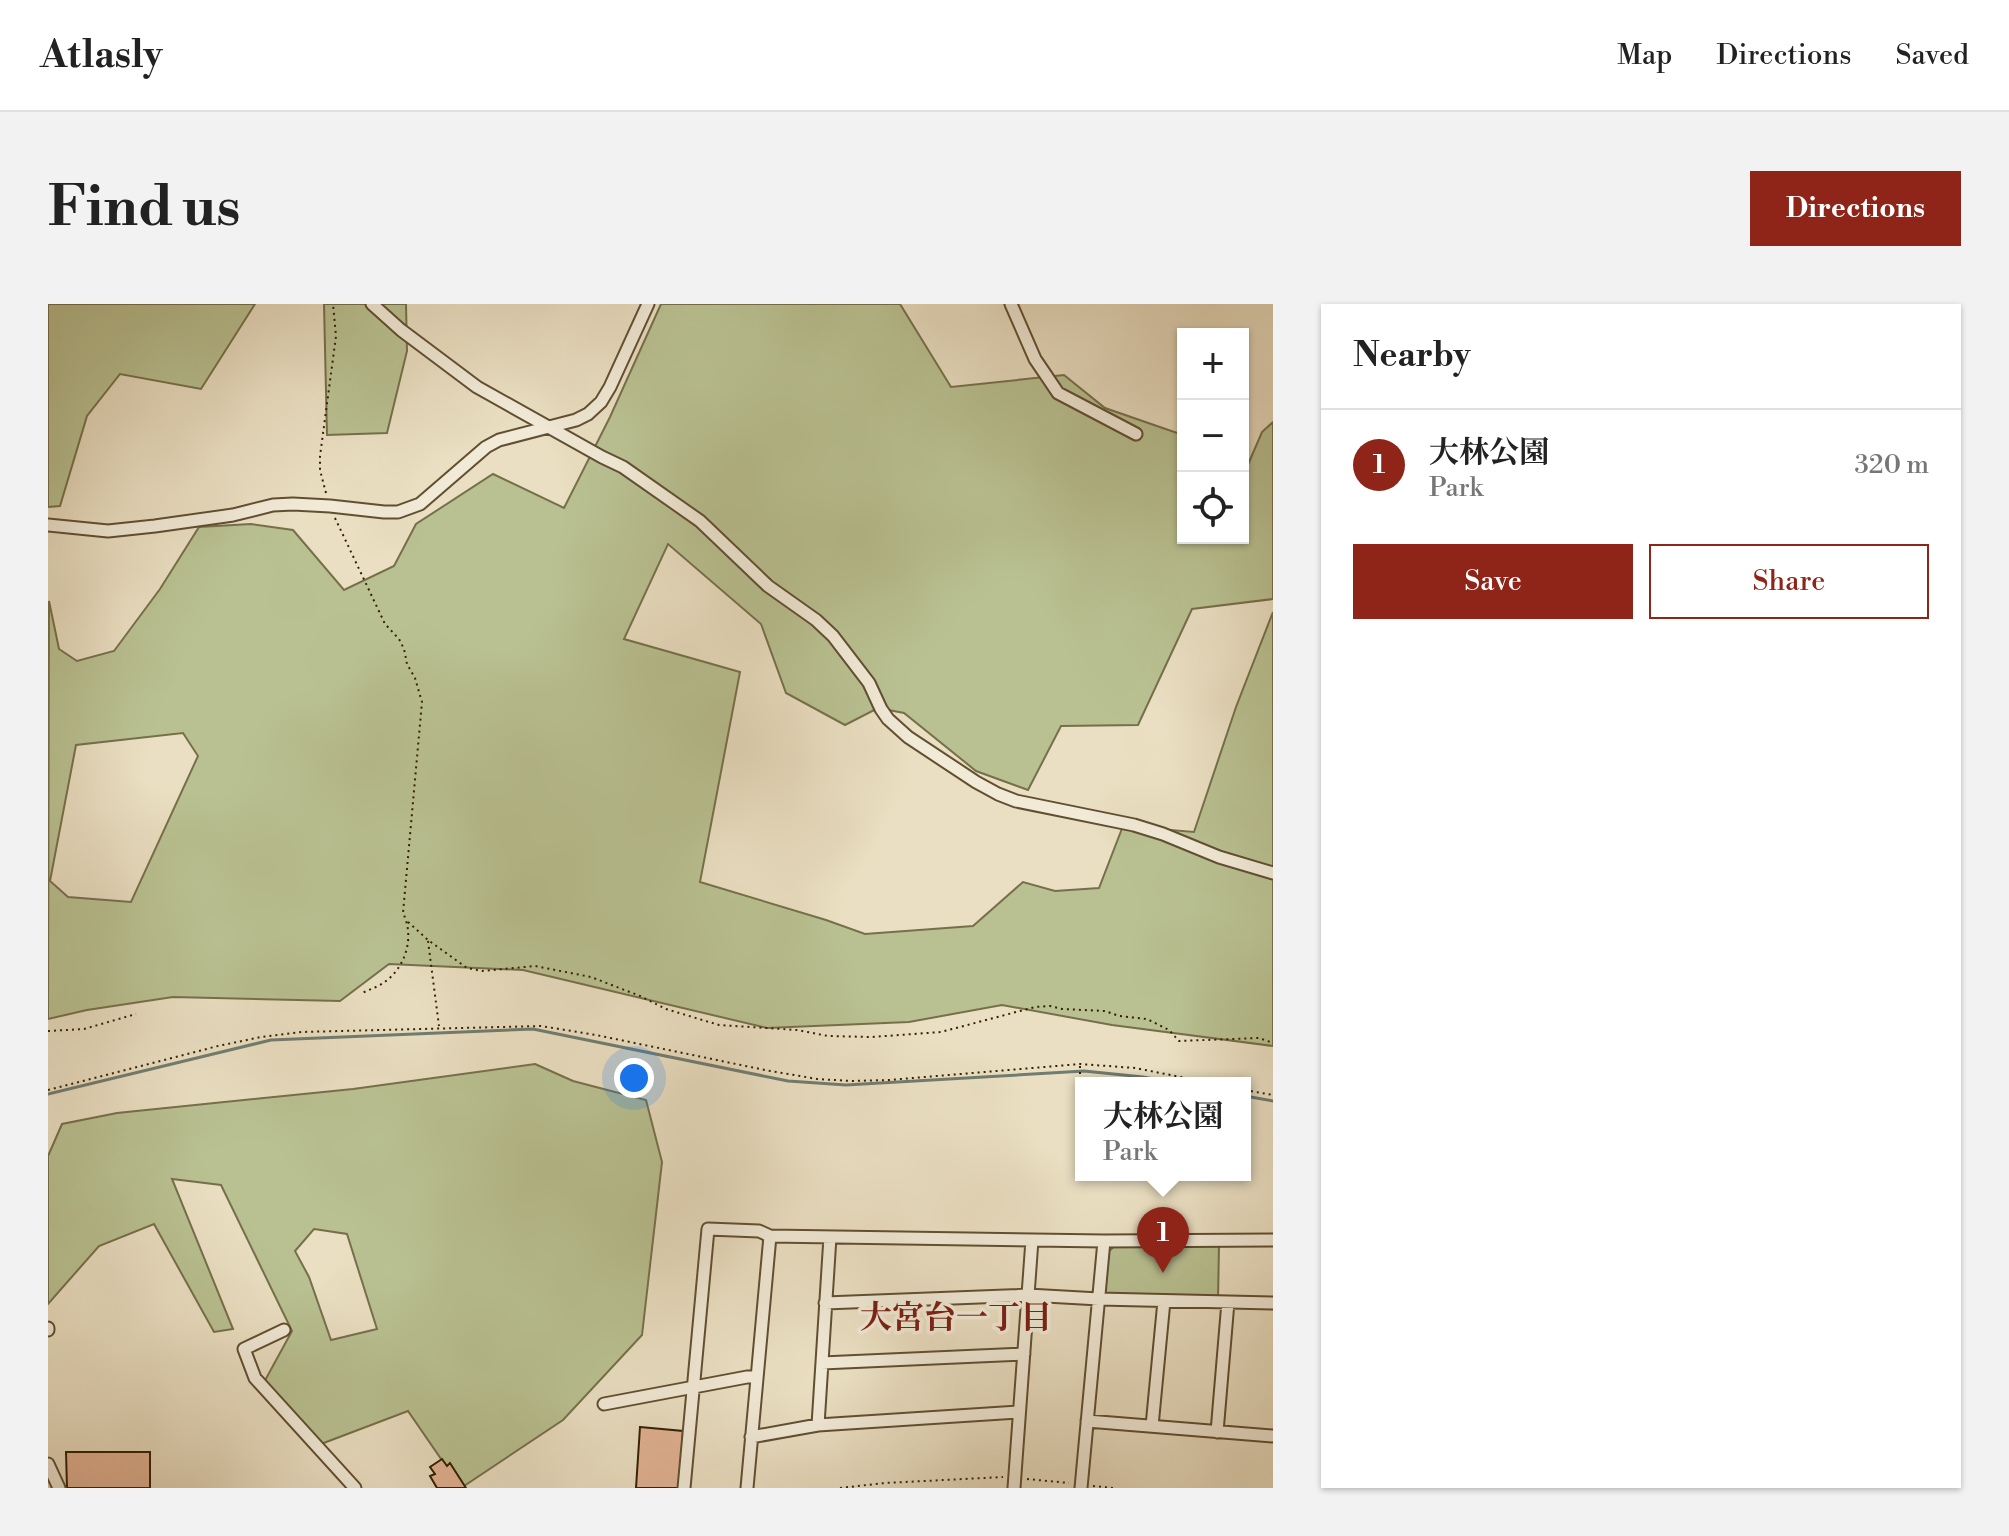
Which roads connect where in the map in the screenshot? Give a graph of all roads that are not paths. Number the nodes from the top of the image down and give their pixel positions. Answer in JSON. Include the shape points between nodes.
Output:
{"nodes":[{"id":1,"x":372,"y":304,"type":"edge"},
{"id":2,"x":648,"y":304,"type":"edge"},
{"id":3,"x":1011,"y":304,"type":"edge"},
{"id":4,"x":546,"y":427,"type":"junction"},
{"id":5,"x":1136,"y":434,"type":"dead end"},
{"id":6,"x":48,"y":525,"type":"edge"},
{"id":7,"x":1273,"y":873,"type":"edge"},
{"id":8,"x":770,"y":1236,"type":"junction"},
{"id":9,"x":830,"y":1237,"type":"junction"},
{"id":10,"x":1032,"y":1240,"type":"junction"},
{"id":11,"x":1273,"y":1240,"type":"edge"},
{"id":12,"x":1104,"y":1241,"type":"junction"},
{"id":13,"x":1028,"y":1295,"type":"junction"},
{"id":14,"x":1099,"y":1299,"type":"junction"},
{"id":15,"x":1164,"y":1301,"type":"junction"},
{"id":16,"x":1228,"y":1302,"type":"junction"},
{"id":17,"x":825,"y":1303,"type":"junction"},
{"id":18,"x":1273,"y":1303,"type":"edge"},
{"id":19,"x":284,"y":1330,"type":"dead end"},
{"id":20,"x":1024,"y":1354,"type":"junction"},
{"id":21,"x":822,"y":1363,"type":"junction"},
{"id":22,"x":757,"y":1377,"type":"junction"},
{"id":23,"x":693,"y":1387,"type":"junction"},
{"id":24,"x":604,"y":1404,"type":"dead end"},
{"id":25,"x":1019,"y":1412,"type":"junction"},
{"id":26,"x":1087,"y":1421,"type":"junction"},
{"id":27,"x":818,"y":1425,"type":"junction"},
{"id":28,"x":1152,"y":1426,"type":"junction"},
{"id":29,"x":1217,"y":1432,"type":"junction"},
{"id":30,"x":1273,"y":1436,"type":"edge"},
{"id":31,"x":751,"y":1437,"type":"junction"},
{"id":32,"x":48,"y":1464,"type":"edge"},
{"id":33,"x":1015,"y":1481,"type":"edge"},
{"id":34,"x":1087,"y":1487,"type":"edge"},
{"id":35,"x":59,"y":1488,"type":"edge"},
{"id":36,"x":355,"y":1488,"type":"edge"},
{"id":37,"x":684,"y":1488,"type":"edge"},
{"id":38,"x":747,"y":1488,"type":"edge"}],
"edges":[{"from":1,"to":4,"type":"street","via":[[477,387]]},
{"from":2,"to":4,"type":"street","via":[[601,402],[576,420]]},
{"from":3,"to":5,"type":"street","via":[[1035,359],[1058,393]]},
{"from":4,"to":6,"type":"street","via":[[486,447],[420,504],[398,512],[293,504],[144,528],[108,531]]},
{"from":4,"to":7,"type":"street","via":[[623,467],[700,521],[768,586],[833,636],[897,727],[976,782],[1016,801],[1134,825]]},
{"from":8,"to":9,"type":"street"},
{"from":8,"to":22,"type":"street"},
{"from":8,"to":23,"type":"street","via":[[708,1229]]},
{"from":9,"to":10,"type":"street"},
{"from":9,"to":17,"type":"street"},
{"from":10,"to":12,"type":"street"},
{"from":10,"to":13,"type":"street"},
{"from":11,"to":12,"type":"street"},
{"from":12,"to":14,"type":"street"},
{"from":13,"to":14,"type":"street"},
{"from":13,"to":17,"type":"street"},
{"from":13,"to":20,"type":"street"},
{"from":14,"to":15,"type":"street"},
{"from":14,"to":26,"type":"street"},
{"from":15,"to":16,"type":"street"},
{"from":15,"to":28,"type":"street"},
{"from":16,"to":18,"type":"street"},
{"from":16,"to":29,"type":"street"},
{"from":17,"to":21,"type":"street"},
{"from":19,"to":36,"type":"street","via":[[244,1349],[255,1378]]},
{"from":20,"to":21,"type":"street"},
{"from":20,"to":25,"type":"street"},
{"from":21,"to":27,"type":"street"},
{"from":22,"to":23,"type":"street"},
{"from":22,"to":31,"type":"street"},
{"from":23,"to":24,"type":"street"},
{"from":23,"to":37,"type":"street"},
{"from":25,"to":27,"type":"street"},
{"from":25,"to":33,"type":"street"},
{"from":26,"to":28,"type":"street"},
{"from":26,"to":34,"type":"street"},
{"from":27,"to":31,"type":"street"},
{"from":28,"to":29,"type":"street"},
{"from":29,"to":30,"type":"street"},
{"from":31,"to":38,"type":"street"},
{"from":32,"to":35,"type":"street"}]}
